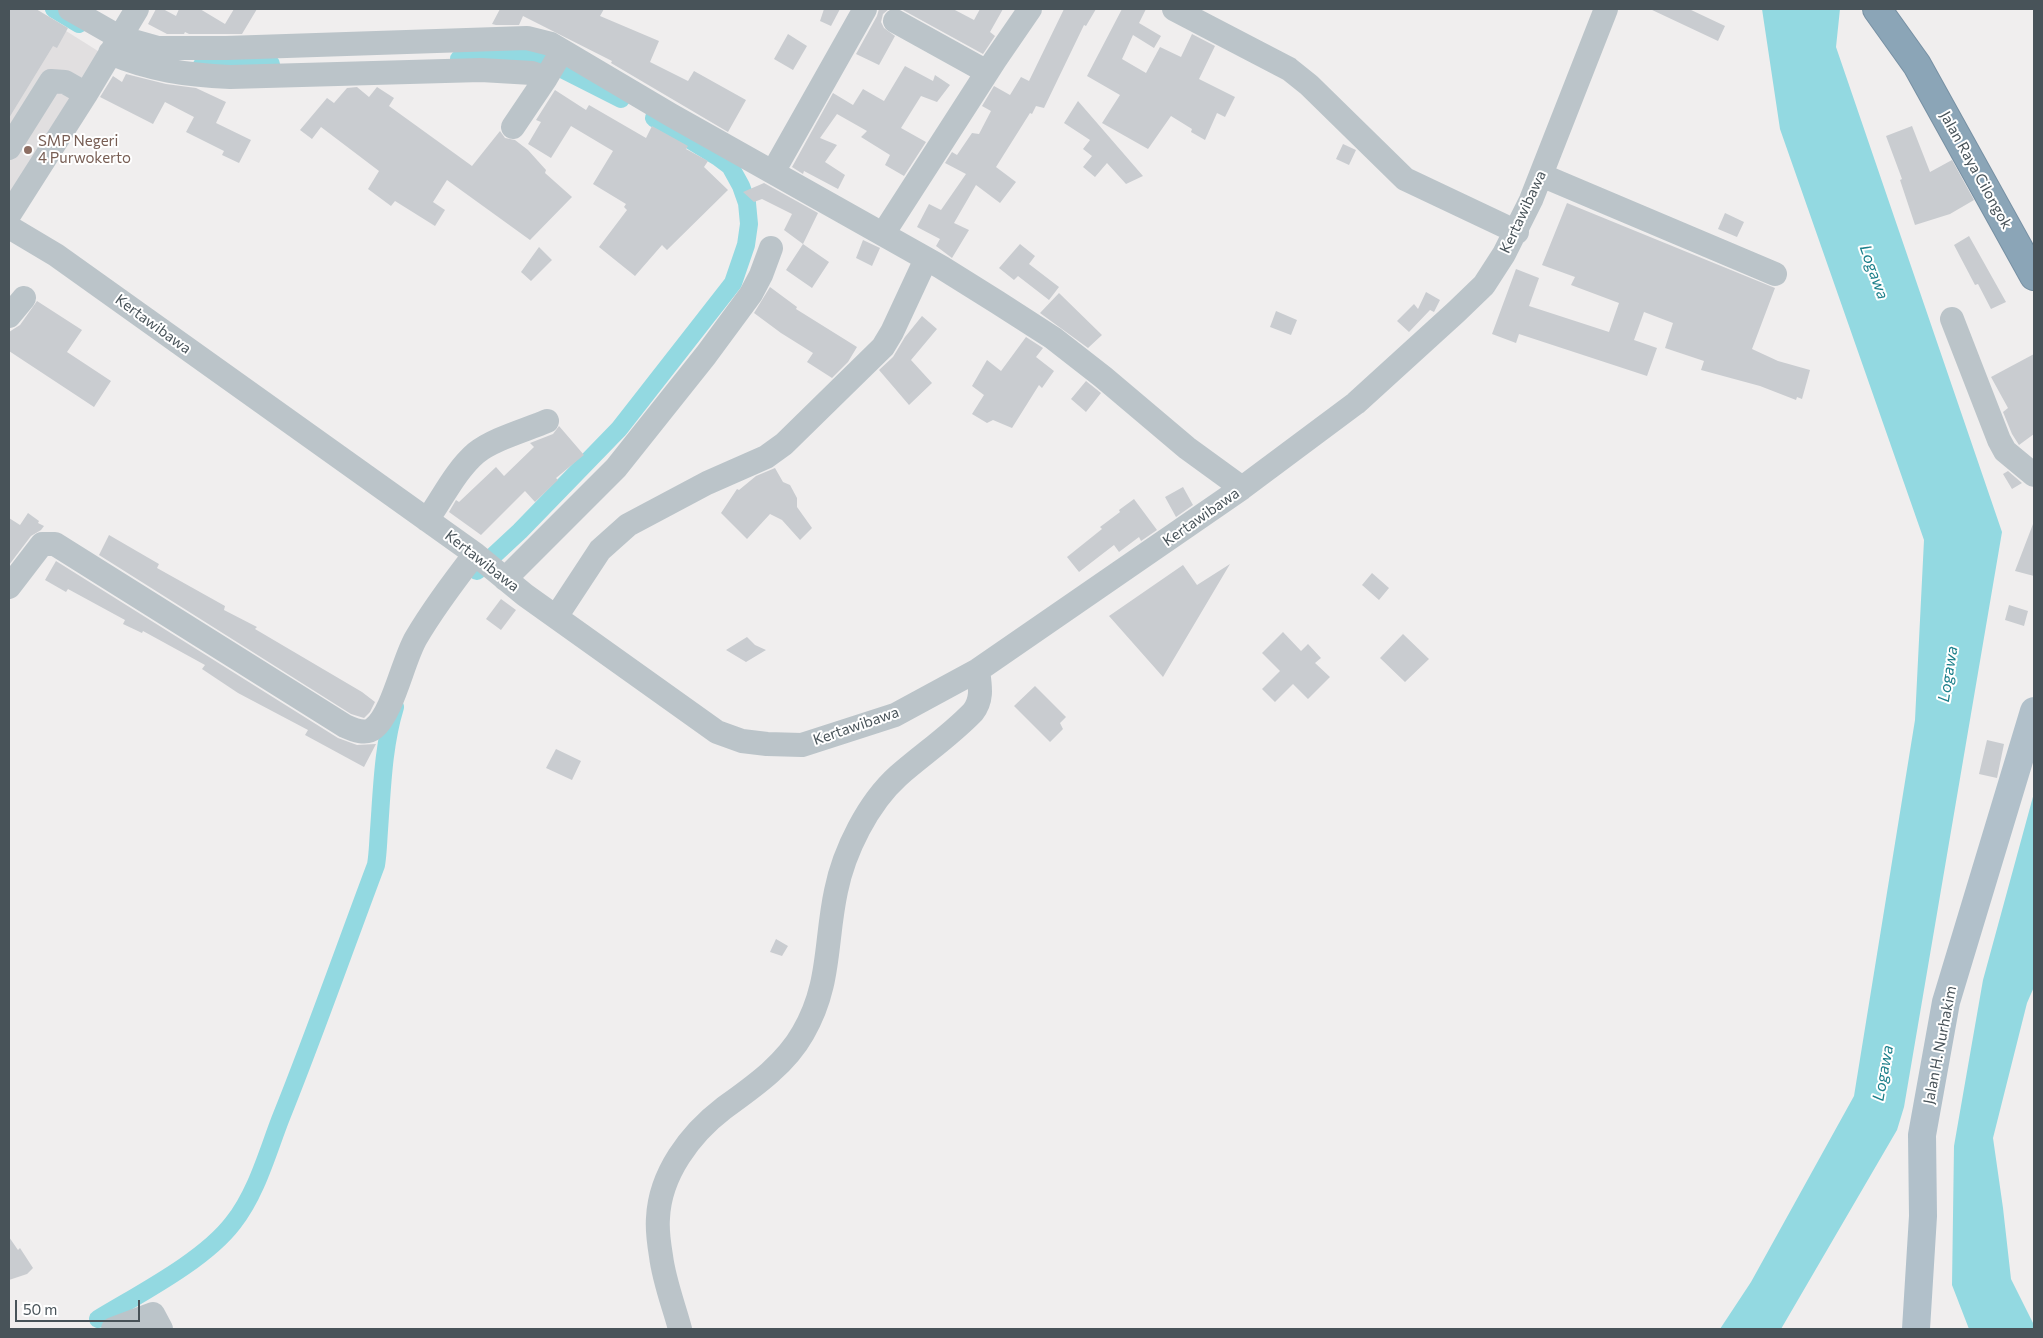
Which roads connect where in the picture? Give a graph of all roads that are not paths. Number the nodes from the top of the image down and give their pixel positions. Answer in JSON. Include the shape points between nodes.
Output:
{"nodes":[{"id":1,"x":70,"y":9,"type":"edge"},
{"id":2,"x":137,"y":9,"type":"edge"},
{"id":3,"x":865,"y":9,"type":"edge"},
{"id":4,"x":1030,"y":9,"type":"edge"},
{"id":5,"x":1174,"y":9,"type":"edge"},
{"id":6,"x":1606,"y":9,"type":"edge"},
{"id":7,"x":1877,"y":9,"type":"edge"},
{"id":8,"x":895,"y":21,"type":"dead end"},
{"id":9,"x":114,"y":45,"type":"junction"},
{"id":10,"x":555,"y":62,"type":"junction"},
{"id":11,"x":228,"y":64,"type":"junction"},
{"id":12,"x":987,"y":72,"type":"junction"},
{"id":13,"x":86,"y":94,"type":"junction"},
{"id":14,"x":513,"y":127,"type":"dead end"},
{"id":15,"x":9,"y":148,"type":"edge"},
{"id":16,"x":773,"y":172,"type":"junction"},
{"id":17,"x":1540,"y":175,"type":"junction"},
{"id":18,"x":9,"y":215,"type":"edge"},
{"id":19,"x":9,"y":227,"type":"edge"},
{"id":20,"x":1517,"y":232,"type":"junction"},
{"id":21,"x":883,"y":234,"type":"junction"},
{"id":22,"x":770,"y":248,"type":"dead end"},
{"id":23,"x":926,"y":259,"type":"junction"},
{"id":24,"x":1775,"y":274,"type":"dead end"},
{"id":25,"x":2034,"y":276,"type":"edge"},
{"id":26,"x":24,"y":298,"type":"dead end"},
{"id":27,"x":9,"y":316,"type":"edge"},
{"id":28,"x":1952,"y":319,"type":"dead end"},
{"id":29,"x":547,"y":421,"type":"dead end"},
{"id":30,"x":2034,"y":475,"type":"edge"},
{"id":31,"x":1242,"y":488,"type":"junction"},
{"id":32,"x":427,"y":520,"type":"junction"},
{"id":33,"x":477,"y":555,"type":"junction"},
{"id":34,"x":501,"y":575,"type":"junction"},
{"id":35,"x":9,"y":586,"type":"edge"},
{"id":36,"x":553,"y":615,"type":"junction"},
{"id":37,"x":978,"y":670,"type":"junction"},
{"id":38,"x":2034,"y":711,"type":"edge"},
{"id":39,"x":160,"y":1325,"type":"edge"},
{"id":40,"x":113,"y":1329,"type":"edge"},
{"id":41,"x":680,"y":1329,"type":"edge"},
{"id":42,"x":1916,"y":1329,"type":"edge"}],
"edges":[{"from":1,"to":9,"type":"street"},
{"from":2,"to":9,"type":"street"},
{"from":3,"to":16,"type":"street"},
{"from":4,"to":12,"type":"street"},
{"from":5,"to":20,"type":"street","via":[[1289,69],[1405,178]]},
{"from":6,"to":17,"type":"street","name":"Kertawibawa"},
{"from":7,"to":25,"type":"highway","name":"Jalan Raya Cilongok","via":[[1917,65]]},
{"from":8,"to":12,"type":"street"},
{"from":9,"to":11,"type":"street","via":[[150,68],[190,75]]},
{"from":9,"to":13,"type":"street"},
{"from":10,"to":11,"type":"street","via":[[532,74]]},
{"from":10,"to":11,"type":"street","via":[[551,44],[527,38]]},
{"from":10,"to":14,"type":"street"},
{"from":10,"to":16,"type":"street"},
{"from":12,"to":21,"type":"street"},
{"from":13,"to":15,"type":"street","via":[[65,82],[51,81]]},
{"from":13,"to":18,"type":"street"},
{"from":16,"to":21,"type":"street"},
{"from":17,"to":20,"type":"street","name":"Kertawibawa"},
{"from":17,"to":24,"type":"street"},
{"from":19,"to":32,"type":"street","name":"Kertawibawa","via":[[56,254]]},
{"from":20,"to":31,"type":"street","name":"Kertawibawa","via":[[1484,285],[1456,312],[1356,402]]},
{"from":21,"to":23,"type":"street"},
{"from":22,"to":34,"type":"street","via":[[751,294],[616,468]]},
{"from":23,"to":31,"type":"street","via":[[1053,338],[1187,448]]},
{"from":23,"to":36,"type":"street","via":[[883,347],[784,444],[766,457],[628,525],[600,550]]},
{"from":26,"to":27,"type":"street"},
{"from":28,"to":30,"type":"street","via":[[1999,440],[2005,451]]},
{"from":29,"to":32,"type":"street","via":[[491,444],[476,454],[458,474]]},
{"from":31,"to":37,"type":"street","name":"Kertawibawa"},
{"from":32,"to":33,"type":"street","name":"Kertawibawa"},
{"from":33,"to":34,"type":"street","name":"Kertawibawa"},
{"from":33,"to":35,"type":"street","via":[[415,640],[390,702],[374,729],[366,732],[345,726],[55,544],[42,544]]},
{"from":34,"to":36,"type":"street","name":"Kertawibawa"},
{"from":36,"to":37,"type":"street","name":"Kertawibawa","via":[[717,732],[742,741],[802,745],[895,715]]},
{"from":37,"to":41,"type":"street","via":[[979,704],[896,778],[855,835],[836,891],[820,999],[803,1034],[772,1071],[704,1123],[679,1157],[666,1182],[658,1218],[661,1258]]},
{"from":38,"to":42,"type":"main road","name":"Jalan H. Nurhakim","via":[[1946,1002],[1922,1135],[1923,1216]]},
{"from":39,"to":40,"type":"street","via":[[153,1314]]}]}
